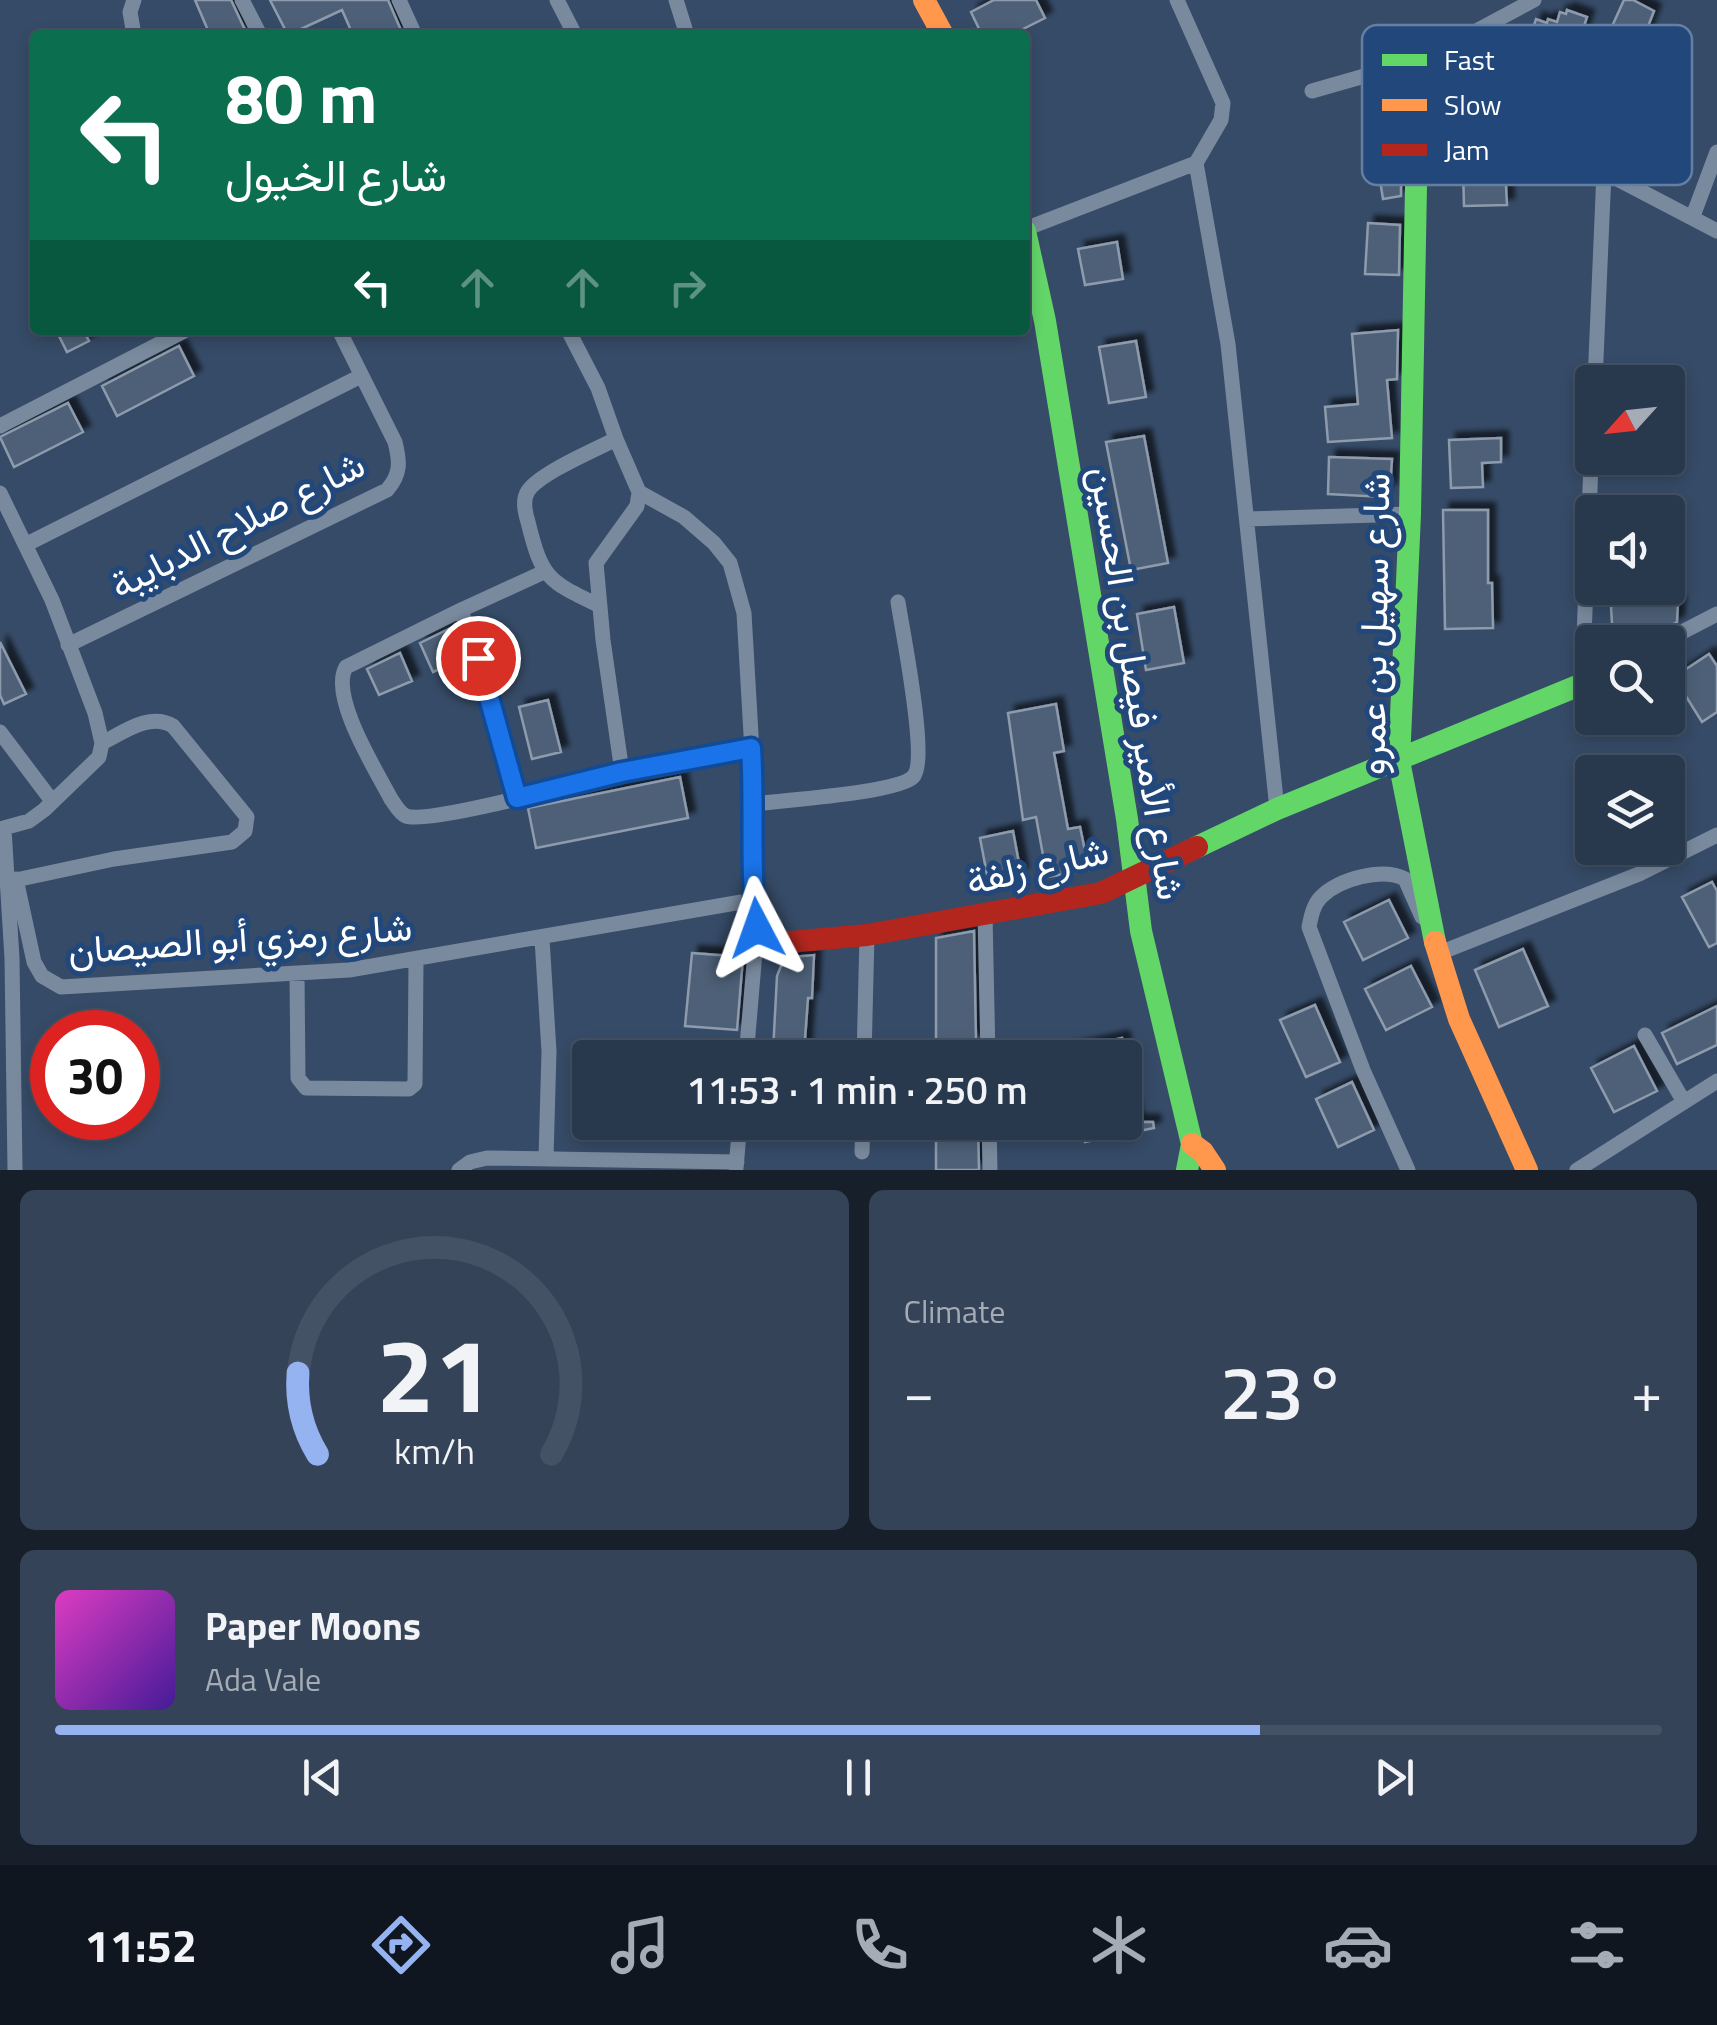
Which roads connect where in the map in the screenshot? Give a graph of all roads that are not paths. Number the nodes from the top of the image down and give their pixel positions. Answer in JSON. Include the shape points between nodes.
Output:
{"nodes":[{"id":1,"x":134,"y":0,"type":"edge"},
{"id":2,"x":242,"y":0,"type":"edge"},
{"id":3,"x":399,"y":0,"type":"edge"},
{"id":4,"x":558,"y":0,"type":"edge"},
{"id":5,"x":676,"y":0,"type":"edge"},
{"id":6,"x":924,"y":0,"type":"edge"},
{"id":7,"x":1177,"y":0,"type":"edge"},
{"id":8,"x":1534,"y":0,"type":"edge"},
{"id":9,"x":1504,"y":7,"type":"edge"},
{"id":10,"x":1476,"y":25,"type":"edge"},
{"id":11,"x":133,"y":30,"type":"edge"},
{"id":12,"x":257,"y":30,"type":"edge"},
{"id":13,"x":413,"y":30,"type":"edge"},
{"id":14,"x":572,"y":30,"type":"edge"},
{"id":15,"x":685,"y":30,"type":"edge"},
{"id":16,"x":939,"y":30,"type":"edge"},
{"id":17,"x":1362,"y":77,"type":"edge"},
{"id":18,"x":1312,"y":91,"type":"dead end"},
{"id":19,"x":1717,"y":152,"type":"edge"},
{"id":20,"x":1196,"y":163,"type":"junction"},
{"id":21,"x":1416,"y":185,"type":"edge"},
{"id":22,"x":1603,"y":185,"type":"edge"},
{"id":23,"x":1630,"y":185,"type":"edge"},
{"id":24,"x":1693,"y":216,"type":"junction"},
{"id":25,"x":1030,"y":228,"type":"edge"},
{"id":26,"x":1717,"y":231,"type":"edge"},
{"id":27,"x":1030,"y":254,"type":"edge"},
{"id":28,"x":176,"y":335,"type":"edge"},
{"id":29,"x":341,"y":335,"type":"edge"},
{"id":30,"x":571,"y":335,"type":"edge"},
{"id":31,"x":1596,"y":365,"type":"edge"},
{"id":32,"x":360,"y":376,"type":"junction"},
{"id":33,"x":0,"y":426,"type":"edge"},
{"id":34,"x":616,"y":439,"type":"junction"},
{"id":35,"x":1591,"y":475,"type":"edge"},
{"id":36,"x":0,"y":492,"type":"edge"},
{"id":37,"x":638,"y":492,"type":"junction"},
{"id":38,"x":1410,"y":514,"type":"junction"},
{"id":39,"x":1247,"y":519,"type":"junction"},
{"id":40,"x":25,"y":545,"type":"junction"},
{"id":41,"x":544,"y":572,"type":"junction"},
{"id":42,"x":898,"y":602,"type":"dead end"},
{"id":43,"x":600,"y":606,"type":"junction"},
{"id":44,"x":461,"y":610,"type":"junction"},
{"id":45,"x":1717,"y":614,"type":"edge"},
{"id":46,"x":1588,"y":625,"type":"edge"},
{"id":47,"x":1685,"y":631,"type":"edge"},
{"id":48,"x":68,"y":645,"type":"junction"},
{"id":49,"x":1575,"y":688,"type":"edge"},
{"id":50,"x":0,"y":732,"type":"edge"},
{"id":51,"x":102,"y":743,"type":"junction"},
{"id":52,"x":751,"y":748,"type":"junction"},
{"id":53,"x":1399,"y":761,"type":"junction"},
{"id":54,"x":622,"y":772,"type":"junction"},
{"id":55,"x":517,"y":798,"type":"junction"},
{"id":56,"x":52,"y":801,"type":"junction"},
{"id":57,"x":754,"y":804,"type":"junction"},
{"id":58,"x":1277,"y":809,"type":"junction"},
{"id":59,"x":2,"y":829,"type":"edge"},
{"id":60,"x":1717,"y":835,"type":"edge"},
{"id":61,"x":1132,"y":879,"type":"junction"},
{"id":62,"x":12,"y":880,"type":"junction"},
{"id":63,"x":753,"y":900,"type":"junction"},
{"id":64,"x":985,"y":914,"type":"junction"},
{"id":65,"x":868,"y":935,"type":"junction"},
{"id":66,"x":542,"y":938,"type":"junction"},
{"id":67,"x":757,"y":945,"type":"junction"},
{"id":68,"x":1434,"y":946,"type":"junction"},
{"id":69,"x":416,"y":961,"type":"junction"},
{"id":70,"x":297,"y":974,"type":"junction"},
{"id":71,"x":1645,"y":1035,"type":"dead end"},
{"id":72,"x":748,"y":1040,"type":"edge"},
{"id":73,"x":865,"y":1040,"type":"edge"},
{"id":74,"x":988,"y":1040,"type":"edge"},
{"id":75,"x":1711,"y":1085,"type":"edge"},
{"id":76,"x":1684,"y":1102,"type":"junction"},
{"id":77,"x":1717,"y":1104,"type":"edge"},
{"id":78,"x":738,"y":1140,"type":"edge"},
{"id":79,"x":862,"y":1140,"type":"edge"},
{"id":80,"x":989,"y":1140,"type":"edge"},
{"id":81,"x":1192,"y":1144,"type":"junction"},
{"id":82,"x":862,"y":1152,"type":"dead end"},
{"id":83,"x":546,"y":1158,"type":"junction"},
{"id":84,"x":736,"y":1166,"type":"edge"},
{"id":85,"x":14,"y":1170,"type":"edge"},
{"id":86,"x":459,"y":1170,"type":"edge"},
{"id":87,"x":990,"y":1170,"type":"edge"},
{"id":88,"x":1187,"y":1170,"type":"edge"},
{"id":89,"x":1215,"y":1170,"type":"edge"},
{"id":90,"x":1408,"y":1170,"type":"edge"},
{"id":91,"x":1526,"y":1170,"type":"edge"},
{"id":92,"x":1577,"y":1170,"type":"edge"}],
"edges":[{"from":1,"to":11,"type":"street"},
{"from":2,"to":12,"type":"street"},
{"from":3,"to":13,"type":"street"},
{"from":4,"to":14,"type":"street"},
{"from":5,"to":15,"type":"street"},
{"from":6,"to":16,"type":"street"},
{"from":7,"to":20,"type":"street","via":[[1223,103],[1221,120]]},
{"from":8,"to":9,"type":"street"},
{"from":9,"to":10,"type":"street"},
{"from":17,"to":18,"type":"street"},
{"from":19,"to":24,"type":"street"},
{"from":20,"to":25,"type":"street"},
{"from":20,"to":39,"type":"street","via":[[1228,344]]},
{"from":21,"to":38,"type":"street","name":"شارع سهيل بن عمرو"},
{"from":22,"to":31,"type":"street"},
{"from":23,"to":24,"type":"street"},
{"from":24,"to":26,"type":"street"},
{"from":27,"to":61,"type":"street","name":"شارع الأمير فيصل بن الحسين"},
{"from":28,"to":33,"type":"street"},
{"from":29,"to":32,"type":"street","name":"شارع صلاح الدبايبة"},
{"from":30,"to":34,"type":"street"},
{"from":32,"to":40,"type":"street"},
{"from":32,"to":48,"type":"street","name":"شارع صلاح الدبايبة","via":[[400,461],[387,490]]},
{"from":34,"to":37,"type":"street"},
{"from":34,"to":41,"type":"street","via":[[542,479],[525,497]]},
{"from":35,"to":46,"type":"street"},
{"from":36,"to":40,"type":"street"},
{"from":37,"to":43,"type":"street","via":[[632,514],[596,563]]},
{"from":37,"to":52,"type":"street","via":[[684,518],[730,562],[747,633]]},
{"from":38,"to":39,"type":"street"},
{"from":38,"to":53,"type":"street","name":"شارع سهيل بن عمرو"},
{"from":39,"to":58,"type":"street"},
{"from":40,"to":48,"type":"street"},
{"from":41,"to":43,"type":"street"},
{"from":41,"to":44,"type":"street"},
{"from":42,"to":57,"type":"street","via":[[917,719],[918,770],[894,786]]},
{"from":43,"to":54,"type":"street"},
{"from":44,"to":55,"type":"street"},
{"from":44,"to":55,"type":"street","via":[[346,667],[345,701],[391,799],[410,817]]},
{"from":45,"to":47,"type":"street"},
{"from":48,"to":51,"type":"street"},
{"from":49,"to":53,"type":"street","name":"شارع زلفة"},
{"from":50,"to":56,"type":"street"},
{"from":51,"to":56,"type":"street","via":[[99,757]]},
{"from":51,"to":62,"type":"street","via":[[140,723],[163,720],[174,726],[248,817],[246,831],[232,842]]},
{"from":52,"to":54,"type":"street"},
{"from":52,"to":57,"type":"street"},
{"from":53,"to":58,"type":"street","name":"شارع زلفة"},
{"from":53,"to":68,"type":"street","name":"شارع سهيل بن عمرو"},
{"from":54,"to":55,"type":"street"},
{"from":56,"to":59,"type":"street"},
{"from":57,"to":63,"type":"street"},
{"from":58,"to":61,"type":"street","name":"شارع زلفة"},
{"from":59,"to":62,"type":"street"},
{"from":60,"to":68,"type":"street","via":[[1639,874]]},
{"from":61,"to":64,"type":"street","name":"شارع زلفة","via":[[1084,898]]},
{"from":61,"to":81,"type":"street","name":"شارع الأمير فيصل بن الحسين"},
{"from":62,"to":70,"type":"street","name":"شارع رمزي أبو الصيصان","via":[[34,962],[61,987]]},
{"from":62,"to":85,"type":"street"},
{"from":63,"to":66,"type":"street","name":"شارع رمزي أبو الصيصان"},
{"from":63,"to":67,"type":"street"},
{"from":64,"to":65,"type":"street","name":"شارع زلفة"},
{"from":64,"to":74,"type":"street"},
{"from":65,"to":67,"type":"street","name":"شارع زلفة"},
{"from":65,"to":73,"type":"street"},
{"from":66,"to":69,"type":"street","name":"شارع رمزي أبو الصيصان"},
{"from":66,"to":83,"type":"street"},
{"from":67,"to":72,"type":"street"},
{"from":68,"to":90,"type":"street","via":[[1410,887],[1394,874],[1367,876],[1329,892],[1317,902],[1310,923]]},
{"from":68,"to":91,"type":"street","name":"شارع سهيل بن عمرو"},
{"from":69,"to":70,"type":"street","name":"شارع رمزي أبو الصيصان"},
{"from":69,"to":70,"type":"street","via":[[415,1084],[409,1089],[306,1088],[298,1078]]},
{"from":71,"to":76,"type":"street"},
{"from":75,"to":76,"type":"street"},
{"from":75,"to":77,"type":"street"},
{"from":76,"to":92,"type":"street"},
{"from":78,"to":84,"type":"street"},
{"from":79,"to":82,"type":"street"},
{"from":80,"to":87,"type":"street"},
{"from":81,"to":88,"type":"street","name":"شارع الأمير فيصل بن الحسين"},
{"from":81,"to":89,"type":"street","name":"شارع الأمير فيصل بن الحسين"},
{"from":83,"to":84,"type":"street"},
{"from":83,"to":86,"type":"street","via":[[487,1158]]}]}
